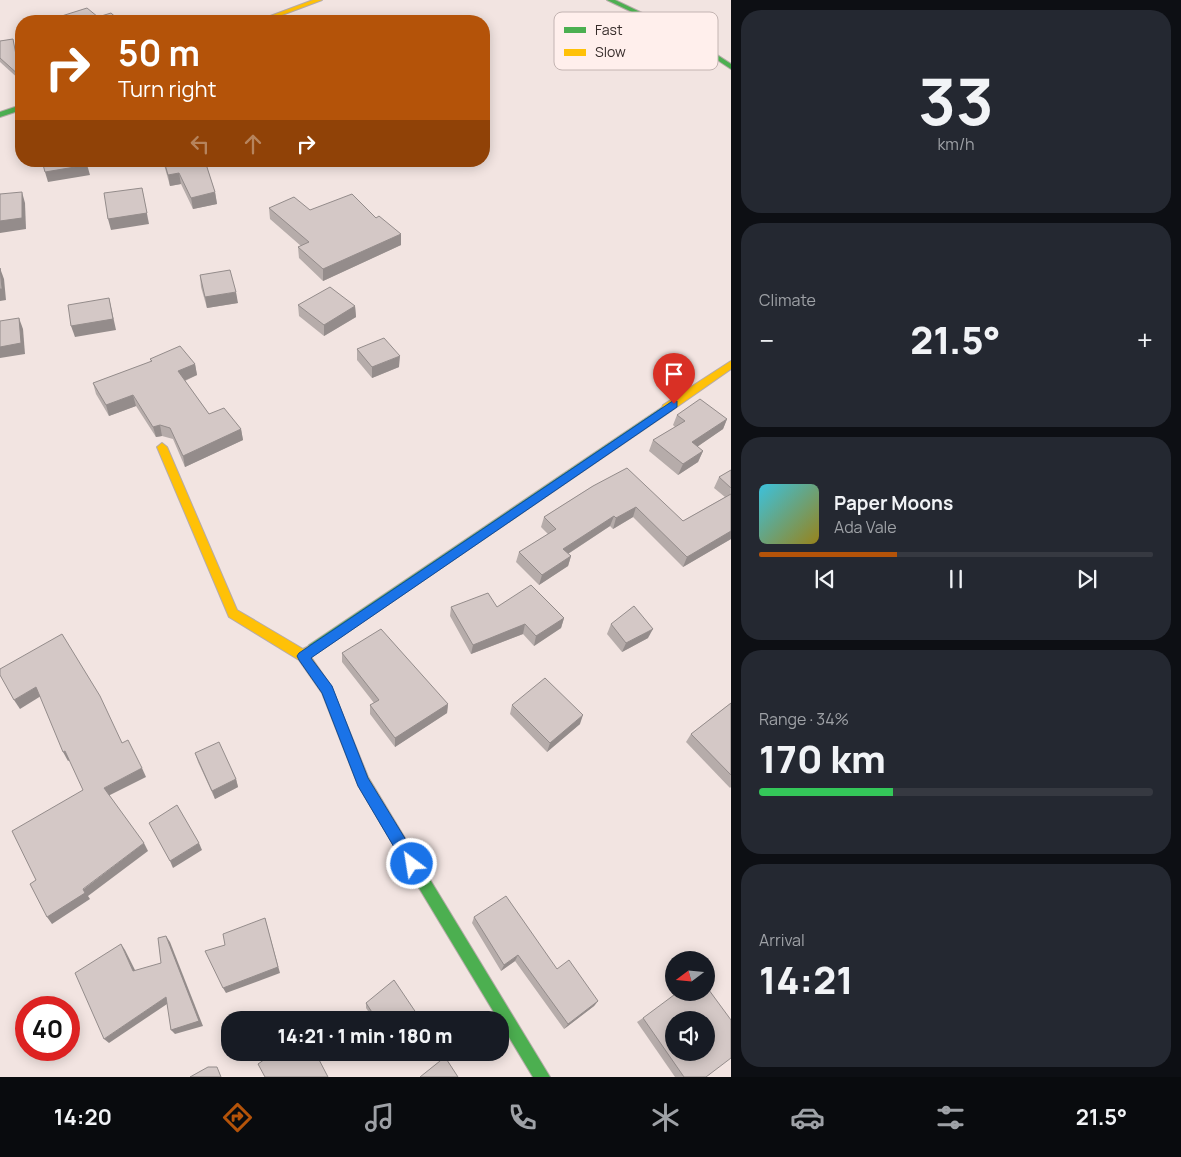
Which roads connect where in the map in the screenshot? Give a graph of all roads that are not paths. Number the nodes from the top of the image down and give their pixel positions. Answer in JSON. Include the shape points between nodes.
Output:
{"nodes":[{"id":1,"x":319,"y":0,"type":"edge"},
{"id":2,"x":610,"y":0,"type":"edge"},
{"id":3,"x":635,"y":12,"type":"edge"},
{"id":4,"x":277,"y":15,"type":"edge"},
{"id":5,"x":718,"y":58,"type":"edge"},
{"id":6,"x":731,"y":67,"type":"edge"},
{"id":7,"x":15,"y":110,"type":"edge"},
{"id":8,"x":0,"y":115,"type":"edge"},
{"id":9,"x":731,"y":364,"type":"edge"},
{"id":10,"x":162,"y":447,"type":"dead end"},
{"id":11,"x":303,"y":656,"type":"junction"},
{"id":12,"x":542,"y":1077,"type":"edge"}],
"edges":[{"from":1,"to":4,"type":"street"},
{"from":2,"to":3,"type":"street"},
{"from":5,"to":6,"type":"street"},
{"from":7,"to":8,"type":"street"},
{"from":9,"to":11,"type":"street"},
{"from":10,"to":11,"type":"street","via":[[233,613]]},
{"from":11,"to":12,"type":"street","via":[[327,690],[362,781]]}]}
